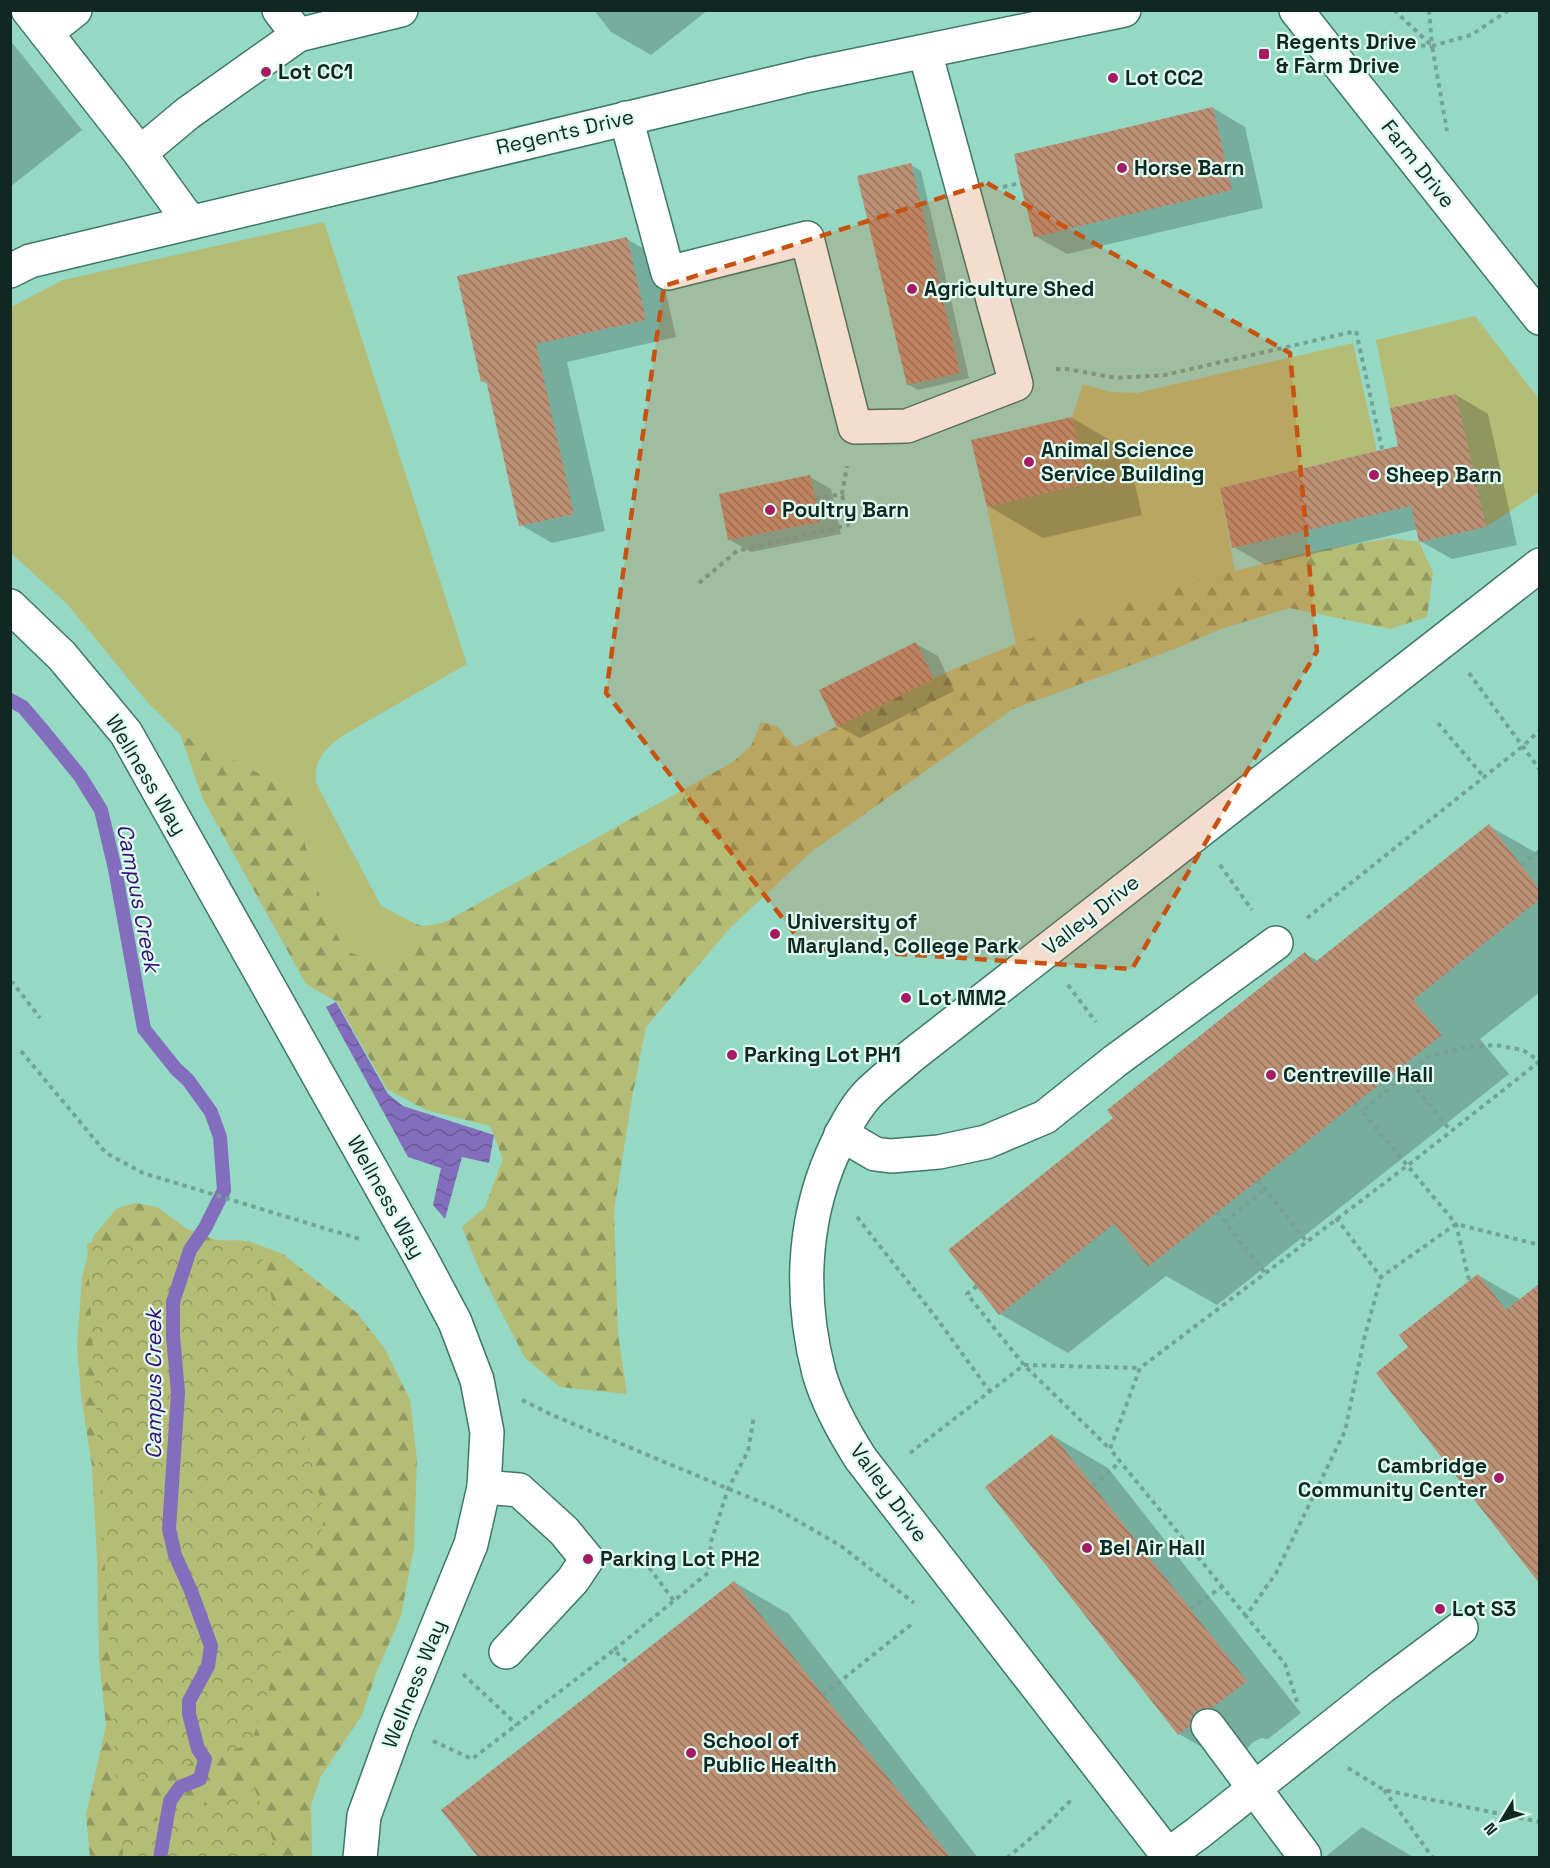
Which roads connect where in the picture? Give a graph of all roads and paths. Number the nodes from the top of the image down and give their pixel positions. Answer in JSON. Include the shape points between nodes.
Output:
{"nodes":[{"id":1,"x":75,"y":10,"type":"edge"},
{"id":2,"x":401,"y":10,"type":"edge"},
{"id":3,"x":1124,"y":10,"type":"edge"},
{"id":4,"x":1296,"y":10,"type":"edge"},
{"id":5,"x":1394,"y":10,"type":"edge"},
{"id":6,"x":1429,"y":10,"type":"edge"},
{"id":7,"x":1509,"y":10,"type":"edge"},
{"id":8,"x":37,"y":22,"type":"edge"},
{"id":9,"x":289,"y":23,"type":"edge"},
{"id":10,"x":1366,"y":43,"type":"dead end"},
{"id":11,"x":1432,"y":46,"type":"junction"},
{"id":12,"x":925,"y":52,"type":"junction"},
{"id":13,"x":626,"y":118,"type":"junction"},
{"id":14,"x":1447,"y":135,"type":"dead end"},
{"id":15,"x":140,"y":153,"type":"junction"},
{"id":16,"x":190,"y":222,"type":"junction"},
{"id":17,"x":10,"y":271,"type":"edge"},
{"id":18,"x":1539,"y":318,"type":"edge"},
{"id":19,"x":1013,"y":374,"type":"junction"},
{"id":20,"x":855,"y":427,"type":"junction"},
{"id":21,"x":1382,"y":449,"type":"dead end"},
{"id":22,"x":842,"y":494,"type":"junction"},
{"id":23,"x":815,"y":499,"type":"dead end"},
{"id":24,"x":1539,"y":565,"type":"edge"},
{"id":25,"x":699,"y":583,"type":"dead end"},
{"id":26,"x":10,"y":606,"type":"edge"},
{"id":27,"x":1469,"y":673,"type":"dead end"},
{"id":28,"x":1438,"y":723,"type":"dead end"},
{"id":29,"x":1539,"y":730,"type":"edge"},
{"id":30,"x":1523,"y":746,"type":"junction"},
{"id":31,"x":1539,"y":770,"type":"edge"},
{"id":32,"x":1484,"y":777,"type":"junction"},
{"id":33,"x":1539,"y":851,"type":"edge"},
{"id":34,"x":1216,"y":860,"type":"dead end"},
{"id":35,"x":1521,"y":865,"type":"dead end"},
{"id":36,"x":1276,"y":943,"type":"junction"},
{"id":37,"x":1064,"y":980,"type":"dead end"},
{"id":38,"x":10,"y":982,"type":"edge"},
{"id":39,"x":40,"y":1018,"type":"dead end"},
{"id":40,"x":21,"y":1051,"type":"dead end"},
{"id":41,"x":1122,"y":1057,"type":"junction"},
{"id":42,"x":1539,"y":1061,"type":"edge"},
{"id":43,"x":1400,"y":1068,"type":"dead end"},
{"id":44,"x":1405,"y":1076,"type":"junction"},
{"id":45,"x":1355,"y":1103,"type":"dead end"},
{"id":46,"x":1362,"y":1111,"type":"junction"},
{"id":47,"x":1450,"y":1130,"type":"junction"},
{"id":48,"x":841,"y":1134,"type":"junction"},
{"id":49,"x":1407,"y":1166,"type":"junction"},
{"id":50,"x":1258,"y":1180,"type":"dead end"},
{"id":51,"x":1265,"y":1189,"type":"junction"},
{"id":52,"x":1217,"y":1212,"type":"dead end"},
{"id":53,"x":855,"y":1214,"type":"dead end"},
{"id":54,"x":1336,"y":1218,"type":"junction"},
{"id":55,"x":1225,"y":1222,"type":"junction"},
{"id":56,"x":1456,"y":1224,"type":"junction"},
{"id":57,"x":361,"y":1240,"type":"dead end"},
{"id":58,"x":1306,"y":1241,"type":"junction"},
{"id":59,"x":1539,"y":1245,"type":"edge"},
{"id":60,"x":1265,"y":1273,"type":"junction"},
{"id":61,"x":1381,"y":1277,"type":"junction"},
{"id":62,"x":1469,"y":1280,"type":"dead end"},
{"id":63,"x":977,"y":1287,"type":"dead end"},
{"id":64,"x":1024,"y":1365,"type":"junction"},
{"id":65,"x":1140,"y":1368,"type":"junction"},
{"id":66,"x":990,"y":1392,"type":"junction"},
{"id":67,"x":513,"y":1395,"type":"dead end"},
{"id":68,"x":754,"y":1416,"type":"dead end"},
{"id":69,"x":1110,"y":1449,"type":"junction"},
{"id":70,"x":907,"y":1455,"type":"dead end"},
{"id":71,"x":1120,"y":1461,"type":"junction"},
{"id":72,"x":1093,"y":1486,"type":"dead end"},
{"id":73,"x":484,"y":1487,"type":"junction"},
{"id":74,"x":728,"y":1489,"type":"junction"},
{"id":75,"x":587,"y":1558,"type":"junction"},
{"id":76,"x":1222,"y":1587,"type":"junction"},
{"id":77,"x":674,"y":1601,"type":"junction"},
{"id":78,"x":914,"y":1603,"type":"dead end"},
{"id":79,"x":1190,"y":1609,"type":"dead end"},
{"id":80,"x":1246,"y":1616,"type":"junction"},
{"id":81,"x":913,"y":1623,"type":"dead end"},
{"id":82,"x":1461,"y":1628,"type":"dead end"},
{"id":83,"x":614,"y":1650,"type":"junction"},
{"id":84,"x":506,"y":1652,"type":"dead end"},
{"id":85,"x":426,"y":1654,"type":"junction"},
{"id":86,"x":628,"y":1663,"type":"dead end"},
{"id":87,"x":823,"y":1695,"type":"dead end"},
{"id":88,"x":397,"y":1725,"type":"junction"},
{"id":89,"x":517,"y":1725,"type":"junction"},
{"id":90,"x":1208,"y":1726,"type":"dead end"},
{"id":91,"x":1310,"y":1744,"type":"junction"},
{"id":92,"x":1254,"y":1788,"type":"junction"},
{"id":93,"x":1384,"y":1790,"type":"junction"},
{"id":94,"x":1075,"y":1796,"type":"dead end"},
{"id":95,"x":1539,"y":1822,"type":"edge"},
{"id":96,"x":1304,"y":1855,"type":"dead end"},
{"id":97,"x":1169,"y":1856,"type":"edge"},
{"id":98,"x":360,"y":1857,"type":"edge"},
{"id":99,"x":1007,"y":1857,"type":"edge"},
{"id":100,"x":1433,"y":1857,"type":"edge"}],
"edges":[{"from":1,"to":8,"type":"street"},
{"from":2,"to":9,"type":"street"},
{"from":3,"to":12,"type":"street","name":"Regents Drive"},
{"from":4,"to":18,"type":"street","name":"Farm Drive"},
{"from":5,"to":11,"type":"path"},
{"from":6,"to":11,"type":"path"},
{"from":7,"to":11,"type":"path","via":[[1471,35]]},
{"from":8,"to":15,"type":"street"},
{"from":9,"to":15,"type":"street"},
{"from":10,"to":11,"type":"path"},
{"from":11,"to":14,"type":"path"},
{"from":12,"to":13,"type":"street","name":"Regents Drive"},
{"from":12,"to":19,"type":"street"},
{"from":13,"to":16,"type":"street","name":"Regents Drive"},
{"from":13,"to":20,"type":"street","via":[[668,273],[807,238]]},
{"from":15,"to":16,"type":"street"},
{"from":16,"to":17,"type":"street","name":"Regents Drive","via":[[30,261]]},
{"from":19,"to":20,"type":"street","via":[[1016,384],[907,426]]},
{"from":19,"to":21,"type":"path","via":[[1067,369],[1116,378],[1165,375],[1356,331]]},
{"from":20,"to":22,"type":"path"},
{"from":22,"to":23,"type":"path"},
{"from":22,"to":25,"type":"path","via":[[848,525],[737,550]]},
{"from":24,"to":48,"type":"street","name":"Valley Drive","via":[[910,1057],[866,1097]]},
{"from":26,"to":73,"type":"street","name":"Wellness Way","via":[[62,656],[126,733],[421,1258],[455,1322],[477,1380],[487,1432]]},
{"from":27,"to":30,"type":"path"},
{"from":28,"to":32,"type":"path"},
{"from":29,"to":30,"type":"path"},
{"from":30,"to":31,"type":"path"},
{"from":30,"to":32,"type":"path"},
{"from":32,"to":36,"type":"path"},
{"from":33,"to":35,"type":"path"},
{"from":34,"to":36,"type":"path"},
{"from":36,"to":41,"type":"street"},
{"from":37,"to":41,"type":"path"},
{"from":38,"to":39,"type":"path"},
{"from":40,"to":57,"type":"path","via":[[106,1153],[143,1173]]},
{"from":41,"to":48,"type":"street","via":[[1045,1117],[986,1142],[939,1152],[891,1156],[875,1154]]},
{"from":42,"to":44,"type":"path","via":[[1523,1050],[1495,1045],[1467,1047],[1428,1057]]},
{"from":42,"to":47,"type":"path"},
{"from":43,"to":44,"type":"path"},
{"from":44,"to":46,"type":"path"},
{"from":44,"to":47,"type":"path"},
{"from":45,"to":46,"type":"path"},
{"from":46,"to":49,"type":"path"},
{"from":47,"to":49,"type":"path"},
{"from":48,"to":97,"type":"street","name":"Valley Drive","via":[[812,1212],[806,1263],[811,1334],[820,1375],[837,1415],[861,1459]]},
{"from":49,"to":54,"type":"path"},
{"from":49,"to":56,"type":"path"},
{"from":50,"to":51,"type":"path"},
{"from":51,"to":55,"type":"path"},
{"from":51,"to":58,"type":"path"},
{"from":52,"to":55,"type":"path"},
{"from":53,"to":66,"type":"path"},
{"from":54,"to":58,"type":"path"},
{"from":54,"to":61,"type":"path"},
{"from":55,"to":60,"type":"path"},
{"from":56,"to":59,"type":"path"},
{"from":56,"to":61,"type":"path"},
{"from":56,"to":62,"type":"path"},
{"from":58,"to":60,"type":"path"},
{"from":60,"to":65,"type":"path"},
{"from":61,"to":80,"type":"path","via":[[1345,1431],[1276,1573]]},
{"from":63,"to":64,"type":"path","via":[[967,1294]]},
{"from":64,"to":65,"type":"path"},
{"from":64,"to":66,"type":"path"},
{"from":64,"to":69,"type":"path"},
{"from":65,"to":69,"type":"path"},
{"from":66,"to":70,"type":"path"},
{"from":67,"to":74,"type":"path"},
{"from":68,"to":74,"type":"path","via":[[748,1451]]},
{"from":69,"to":71,"type":"path"},
{"from":71,"to":72,"type":"path"},
{"from":71,"to":76,"type":"path"},
{"from":73,"to":75,"type":"street","via":[[519,1490]]},
{"from":73,"to":85,"type":"street","name":"Wellness Way","via":[[471,1544]]},
{"from":74,"to":77,"type":"path","via":[[711,1542],[709,1572]]},
{"from":74,"to":78,"type":"path","via":[[777,1509],[841,1546]]},
{"from":75,"to":77,"type":"path","via":[[642,1557]]},
{"from":75,"to":84,"type":"street","via":[[573,1580]]},
{"from":76,"to":79,"type":"path"},
{"from":76,"to":80,"type":"path"},
{"from":77,"to":83,"type":"path"},
{"from":80,"to":91,"type":"path","via":[[1285,1664]]},
{"from":81,"to":87,"type":"path"},
{"from":82,"to":91,"type":"street"},
{"from":83,"to":86,"type":"path"},
{"from":83,"to":89,"type":"path"},
{"from":85,"to":88,"type":"street","name":"Wellness Way"},
{"from":85,"to":89,"type":"path","via":[[467,1677]]},
{"from":88,"to":89,"type":"path","via":[[472,1759]]},
{"from":88,"to":98,"type":"street","name":"Wellness Way","via":[[364,1815]]},
{"from":90,"to":92,"type":"street"},
{"from":91,"to":92,"type":"street"},
{"from":91,"to":93,"type":"path"},
{"from":92,"to":96,"type":"street"},
{"from":92,"to":97,"type":"street"},
{"from":93,"to":95,"type":"path"},
{"from":93,"to":100,"type":"path"},
{"from":94,"to":99,"type":"path"}]}
